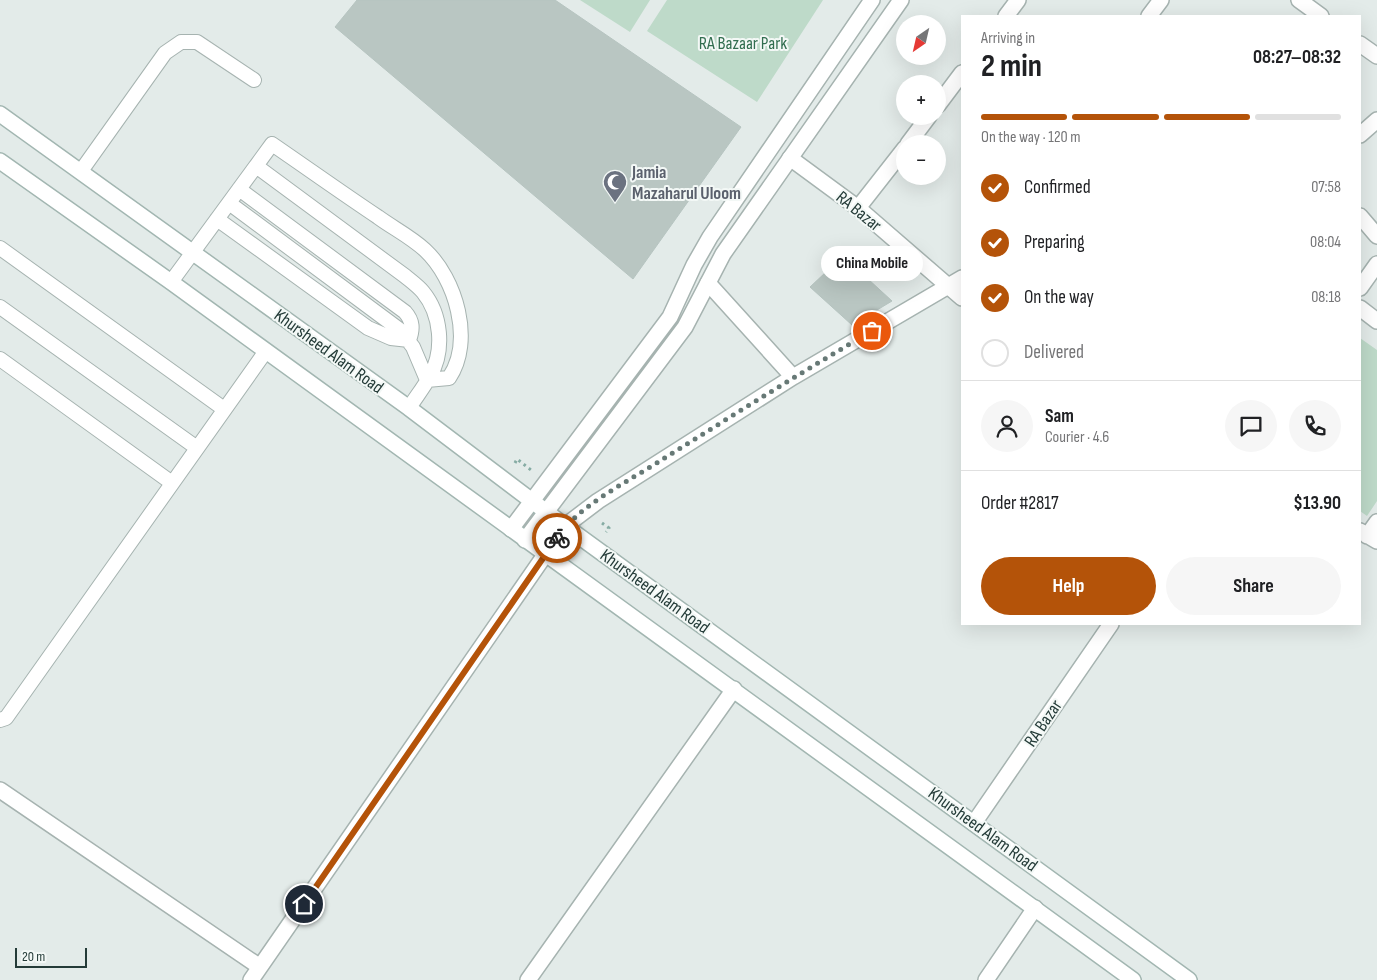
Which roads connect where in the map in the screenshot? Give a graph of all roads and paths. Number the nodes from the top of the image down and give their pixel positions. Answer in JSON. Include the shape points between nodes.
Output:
{"nodes":[{"id":1,"x":872,"y":0,"type":"edge"},
{"id":2,"x":901,"y":0,"type":"edge"},
{"id":3,"x":1018,"y":0,"type":"edge"},
{"id":4,"x":1161,"y":0,"type":"edge"},
{"id":5,"x":1007,"y":15,"type":"edge"},
{"id":6,"x":1150,"y":15,"type":"edge"},
{"id":7,"x":1361,"y":45,"type":"edge"},
{"id":8,"x":1377,"y":56,"type":"edge"},
{"id":9,"x":961,"y":74,"type":"edge"},
{"id":10,"x":254,"y":80,"type":"dead end"},
{"id":11,"x":946,"y":94,"type":"edge"},
{"id":12,"x":0,"y":114,"type":"edge"},
{"id":13,"x":1377,"y":120,"type":"edge"},
{"id":14,"x":1361,"y":134,"type":"edge"},
{"id":15,"x":790,"y":158,"type":"junction"},
{"id":16,"x":896,"y":159,"type":"edge"},
{"id":17,"x":0,"y":161,"type":"edge"},
{"id":18,"x":256,"y":166,"type":"junction"},
{"id":19,"x":81,"y":171,"type":"junction"},
{"id":20,"x":239,"y":189,"type":"junction"},
{"id":21,"x":229,"y":203,"type":"junction"},
{"id":22,"x":858,"y":208,"type":"junction"},
{"id":23,"x":1361,"y":217,"type":"edge"},
{"id":24,"x":217,"y":219,"type":"junction"},
{"id":25,"x":1377,"y":236,"type":"edge"},
{"id":26,"x":0,"y":248,"type":"edge"},
{"id":27,"x":193,"y":252,"type":"junction"},
{"id":28,"x":1377,"y":264,"type":"edge"},
{"id":29,"x":961,"y":279,"type":"edge"},
{"id":30,"x":171,"y":282,"type":"junction"},
{"id":31,"x":708,"y":283,"type":"junction"},
{"id":32,"x":947,"y":286,"type":"junction"},
{"id":33,"x":1361,"y":287,"type":"edge"},
{"id":34,"x":961,"y":297,"type":"edge"},
{"id":35,"x":0,"y":307,"type":"edge"},
{"id":36,"x":1361,"y":309,"type":"edge"},
{"id":37,"x":1377,"y":321,"type":"edge"},
{"id":38,"x":409,"y":340,"type":"junction"},
{"id":39,"x":266,"y":351,"type":"junction"},
{"id":40,"x":0,"y":359,"type":"edge"},
{"id":41,"x":793,"y":377,"type":"junction"},
{"id":42,"x":427,"y":380,"type":"junction"},
{"id":43,"x":409,"y":408,"type":"junction"},
{"id":44,"x":224,"y":409,"type":"junction"},
{"id":45,"x":197,"y":448,"type":"junction"},
{"id":46,"x":172,"y":482,"type":"junction"},
{"id":47,"x":532,"y":501,"type":"junction"},
{"id":48,"x":546,"y":512,"type":"junction"},
{"id":49,"x":1377,"y":522,"type":"edge"},
{"id":50,"x":565,"y":526,"type":"junction"},
{"id":51,"x":511,"y":529,"type":"junction"},
{"id":52,"x":1368,"y":536,"type":"edge"},
{"id":53,"x":525,"y":540,"type":"junction"},
{"id":54,"x":545,"y":554,"type":"junction"},
{"id":55,"x":1110,"y":625,"type":"edge"},
{"id":56,"x":734,"y":689,"type":"junction"},
{"id":57,"x":0,"y":720,"type":"edge"},
{"id":58,"x":0,"y":790,"type":"edge"},
{"id":59,"x":974,"y":823,"type":"junction"},
{"id":60,"x":1035,"y":908,"type":"junction"},
{"id":61,"x":260,"y":967,"type":"junction"},
{"id":62,"x":250,"y":980,"type":"edge"},
{"id":63,"x":528,"y":980,"type":"edge"},
{"id":64,"x":986,"y":980,"type":"edge"},
{"id":65,"x":1133,"y":980,"type":"edge"},
{"id":66,"x":1189,"y":980,"type":"edge"}],
"edges":[{"from":1,"to":47,"type":"street","via":[[710,237],[670,317]]},
{"from":2,"to":15,"type":"street"},
{"from":3,"to":5,"type":"street"},
{"from":4,"to":6,"type":"street"},
{"from":7,"to":8,"type":"street"},
{"from":9,"to":11,"type":"street"},
{"from":10,"to":19,"type":"lane","via":[[197,42],[181,42],[165,53]]},
{"from":12,"to":19,"type":"street","name":"Khursheed Alam Road"},
{"from":13,"to":14,"type":"street"},
{"from":15,"to":22,"type":"street","name":"RA Bazar"},
{"from":15,"to":31,"type":"street","via":[[723,254]]},
{"from":16,"to":22,"type":"street"},
{"from":17,"to":30,"type":"street","name":"Khursheed Alam Road"},
{"from":18,"to":20,"type":"lane"},
{"from":18,"to":42,"type":"lane","via":[[422,291],[435,313],[439,333],[436,363]]},
{"from":18,"to":42,"type":"lane","via":[[272,144],[424,250],[433,260],[453,297],[461,338],[457,365],[449,378]]},
{"from":19,"to":27,"type":"street","name":"Khursheed Alam Road"},
{"from":20,"to":21,"type":"lane"},
{"from":20,"to":38,"type":"lane","via":[[404,312],[412,323]]},
{"from":21,"to":24,"type":"lane"},
{"from":21,"to":38,"type":"lane","via":[[380,313]]},
{"from":22,"to":32,"type":"street","name":"RA Bazar"},
{"from":23,"to":25,"type":"street"},
{"from":24,"to":27,"type":"lane"},
{"from":24,"to":38,"type":"lane","via":[[368,328],[391,338]]},
{"from":26,"to":44,"type":"lane"},
{"from":27,"to":30,"type":"lane"},
{"from":27,"to":43,"type":"street","name":"Khursheed Alam Road"},
{"from":28,"to":33,"type":"street"},
{"from":29,"to":32,"type":"street"},
{"from":30,"to":39,"type":"street","name":"Khursheed Alam Road"},
{"from":31,"to":41,"type":"street"},
{"from":31,"to":48,"type":"street","via":[[685,327]]},
{"from":32,"to":34,"type":"street","name":"RA Bazar"},
{"from":32,"to":41,"type":"street"},
{"from":35,"to":45,"type":"lane"},
{"from":36,"to":37,"type":"street"},
{"from":38,"to":42,"type":"lane"},
{"from":39,"to":44,"type":"lane"},
{"from":39,"to":51,"type":"street","name":"Khursheed Alam Road"},
{"from":40,"to":46,"type":"lane"},
{"from":41,"to":50,"type":"street","via":[[598,501]]},
{"from":42,"to":43,"type":"lane"},
{"from":43,"to":47,"type":"street","name":"Khursheed Alam Road"},
{"from":44,"to":45,"type":"lane"},
{"from":45,"to":46,"type":"lane"},
{"from":46,"to":57,"type":"lane","via":[[6,718]]},
{"from":47,"to":48,"type":"street","name":"Khursheed Alam Road"},
{"from":47,"to":51,"type":"street"},
{"from":48,"to":50,"type":"street","name":"Khursheed Alam Road"},
{"from":48,"to":53,"type":"street"},
{"from":49,"to":52,"type":"street"},
{"from":50,"to":54,"type":"street"},
{"from":50,"to":59,"type":"street","name":"Khursheed Alam Road"},
{"from":51,"to":53,"type":"street","name":"Khursheed Alam Road"},
{"from":53,"to":54,"type":"street","name":"Khursheed Alam Road"},
{"from":54,"to":56,"type":"street","name":"Khursheed Alam Road"},
{"from":54,"to":61,"type":"street"},
{"from":55,"to":59,"type":"street","name":"RA Bazar"},
{"from":56,"to":60,"type":"street","name":"Khursheed Alam Road"},
{"from":56,"to":63,"type":"street"},
{"from":58,"to":61,"type":"street"},
{"from":59,"to":66,"type":"street","name":"Khursheed Alam Road"},
{"from":60,"to":64,"type":"street"},
{"from":60,"to":65,"type":"street","name":"Khursheed Alam Road"},
{"from":61,"to":62,"type":"street"}]}
